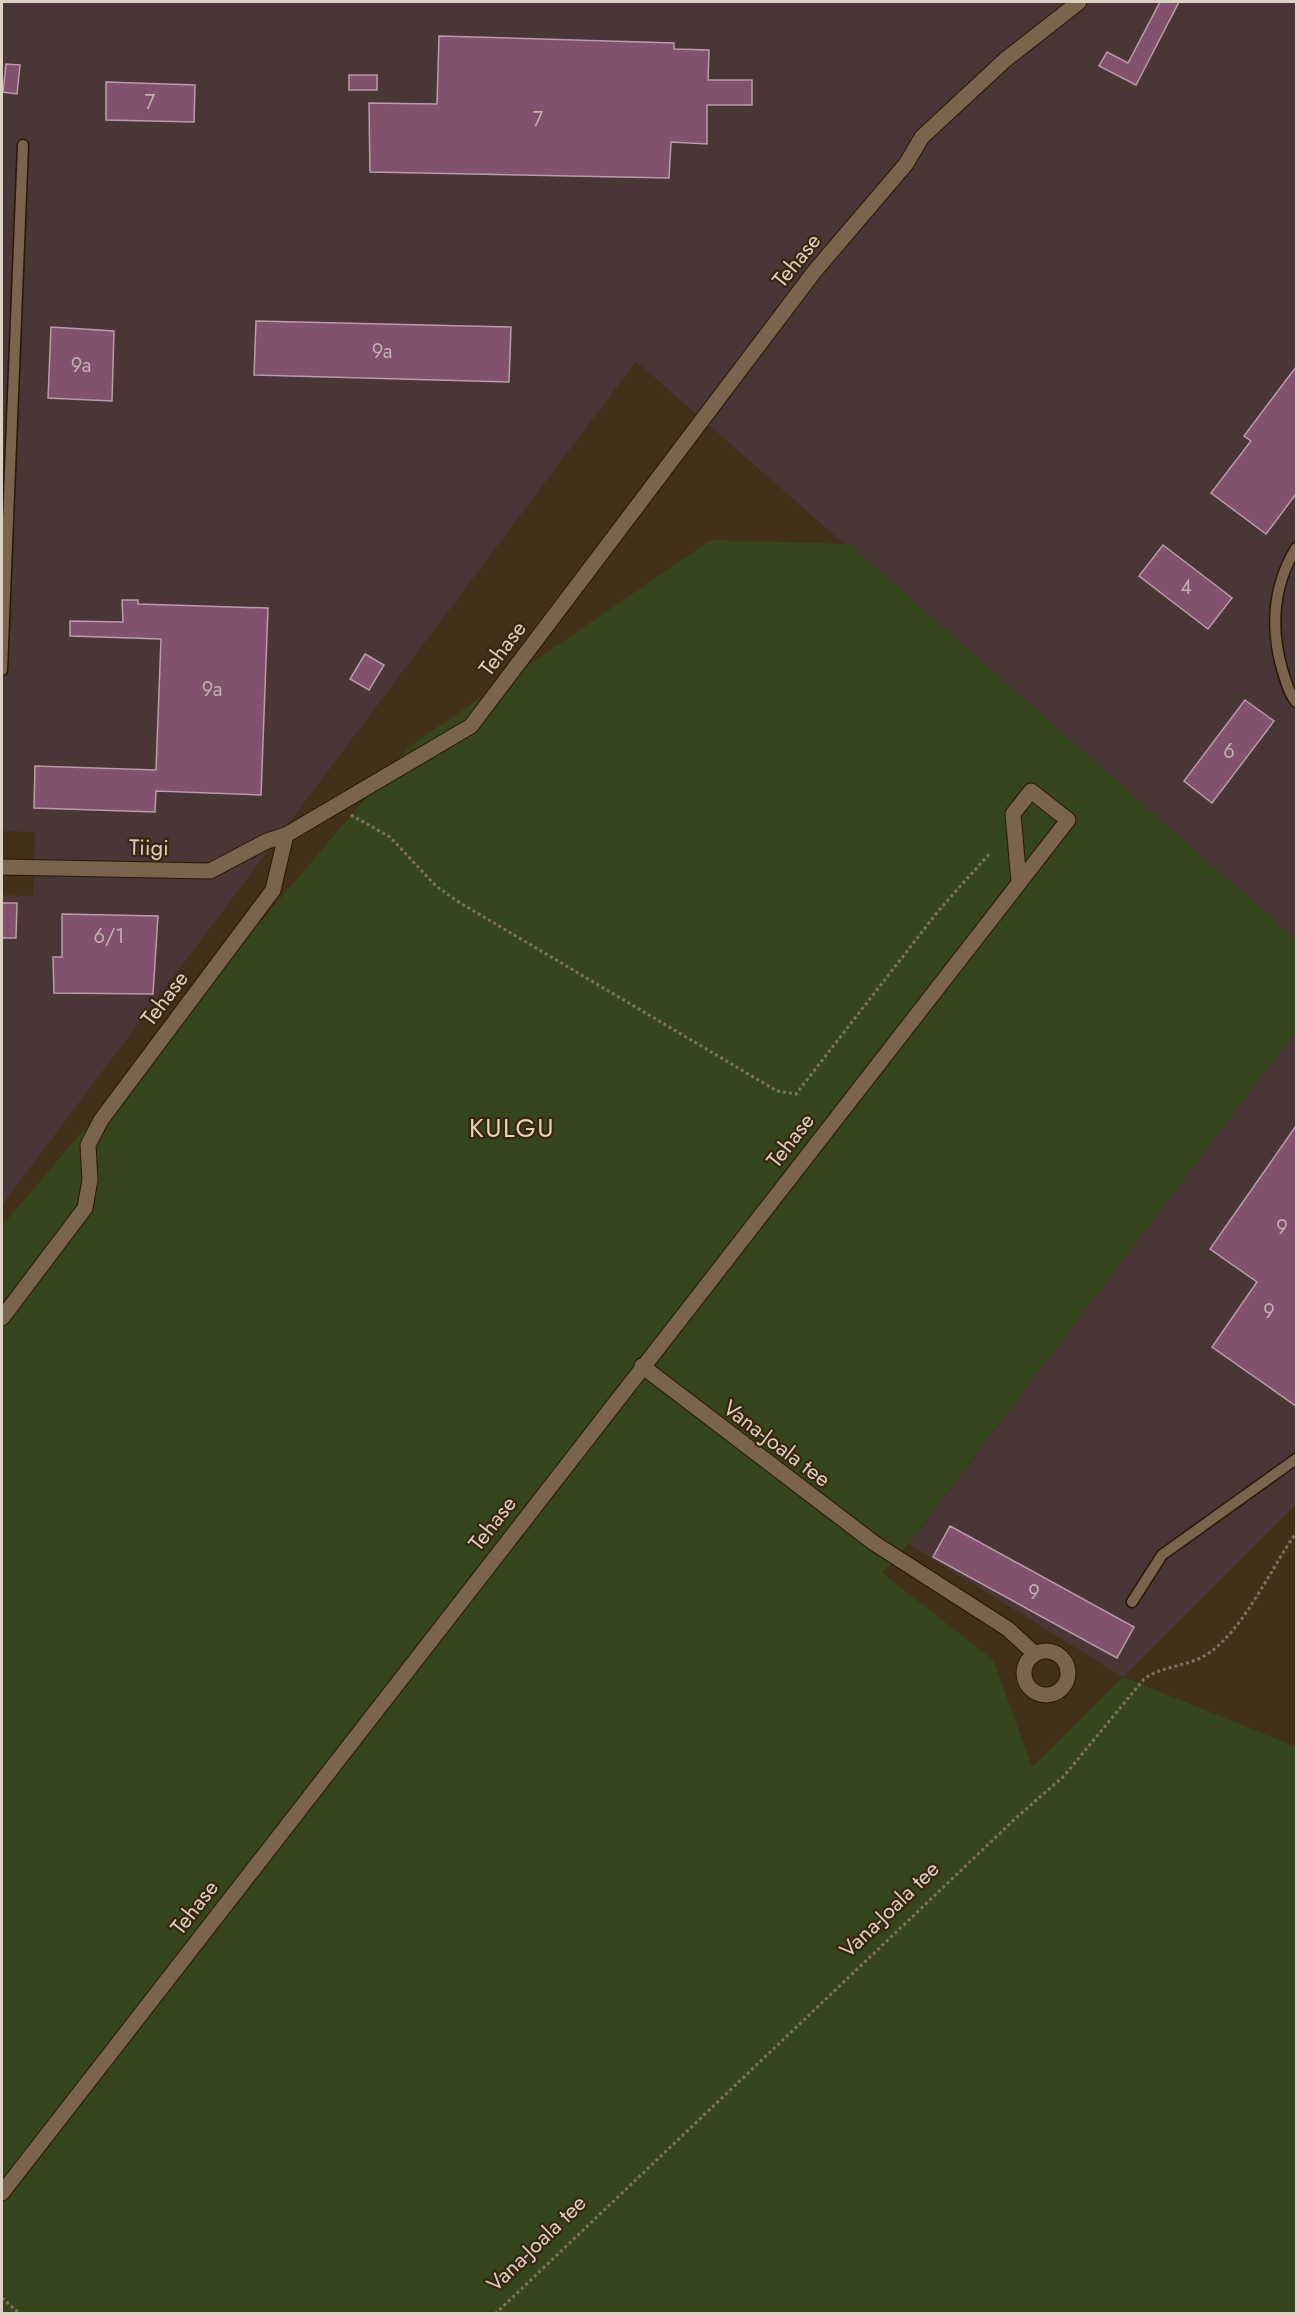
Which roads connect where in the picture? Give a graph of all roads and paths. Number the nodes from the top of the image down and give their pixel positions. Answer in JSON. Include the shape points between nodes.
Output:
{"nodes":[{"id":1,"x":1079,"y":2,"type":"edge"},
{"id":2,"x":23,"y":145,"type":"dead end"},
{"id":3,"x":1296,"y":548,"type":"edge"},
{"id":4,"x":2,"y":670,"type":"edge"},
{"id":5,"x":1296,"y":702,"type":"edge"},
{"id":6,"x":322,"y":814,"type":"junction"},
{"id":7,"x":286,"y":835,"type":"junction"},
{"id":8,"x":990,"y":853,"type":"dead end"},
{"id":9,"x":2,"y":867,"type":"edge"},
{"id":10,"x":1019,"y":882,"type":"junction"},
{"id":11,"x":2,"y":1318,"type":"edge"},
{"id":12,"x":642,"y":1366,"type":"junction"},
{"id":13,"x":1296,"y":1458,"type":"edge"},
{"id":14,"x":1296,"y":1533,"type":"edge"},
{"id":15,"x":1132,"y":1602,"type":"dead end"},
{"id":16,"x":1035,"y":1654,"type":"dead end"},
{"id":17,"x":2,"y":2193,"type":"edge"},
{"id":18,"x":2,"y":2298,"type":"edge"},
{"id":19,"x":20,"y":2313,"type":"edge"},
{"id":20,"x":495,"y":2313,"type":"edge"}],
"edges":[{"from":1,"to":6,"type":"street","name":"Tehase","via":[[1005,60],[922,137],[906,164],[814,272],[471,726]]},
{"from":2,"to":4,"type":"lane"},
{"from":3,"to":5,"type":"lane","via":[[1277,592],[1273,618],[1277,651],[1289,693]]},
{"from":6,"to":7,"type":"street","name":"Tehase"},
{"from":6,"to":8,"type":"path","via":[[351,815],[390,837],[457,901],[777,1091],[796,1094],[939,910]]},
{"from":7,"to":9,"type":"street","name":"Tiigi","via":[[210,871]]},
{"from":7,"to":11,"type":"street","name":"Tehase","via":[[273,890],[101,1120],[88,1145],[90,1180],[85,1208]]},
{"from":10,"to":10,"type":"street","name":"Tehase","via":[[1068,820],[1031,791],[1013,814]]},
{"from":10,"to":12,"type":"street","name":"Tehase"},
{"from":12,"to":16,"type":"street","name":"Vana-Joala tee","via":[[874,1544],[1008,1629]]},
{"from":12,"to":17,"type":"street","name":"Tehase"},
{"from":13,"to":15,"type":"lane","via":[[1162,1555]]},
{"from":14,"to":20,"type":"path","name":"Vana-Joala tee","via":[[1244,1615],[1222,1641],[1209,1653],[1144,1679],[1064,1776]]},
{"from":18,"to":19,"type":"path"}]}
